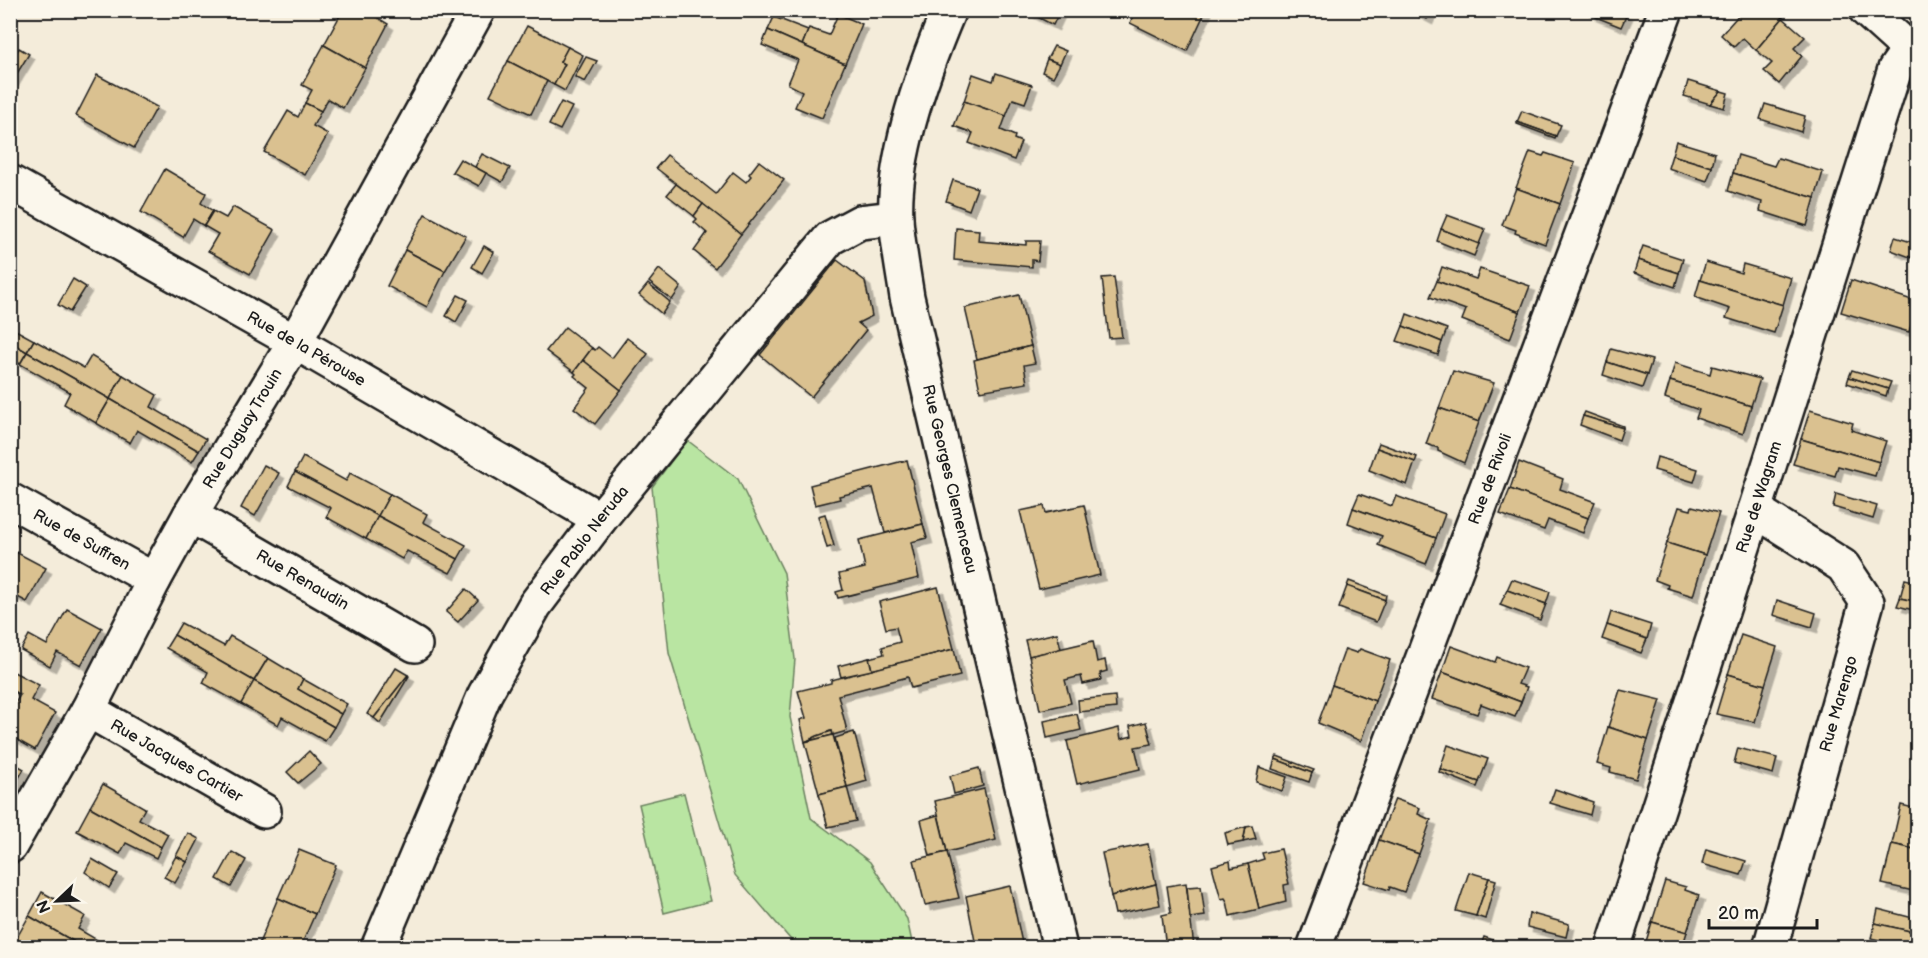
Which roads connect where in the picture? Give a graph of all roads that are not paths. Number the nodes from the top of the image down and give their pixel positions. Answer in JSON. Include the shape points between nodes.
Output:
{"nodes":[{"id":1,"x":478,"y":10,"type":"edge"},
{"id":2,"x":949,"y":10,"type":"edge"},
{"id":3,"x":1666,"y":10,"type":"edge"},
{"id":4,"x":1866,"y":10,"type":"edge"},
{"id":5,"x":1913,"y":53,"type":"edge"},
{"id":6,"x":10,"y":182,"type":"edge"},
{"id":7,"x":896,"y":218,"type":"junction"},
{"id":8,"x":296,"y":342,"type":"junction"},
{"id":9,"x":10,"y":500,"type":"edge"},
{"id":10,"x":1755,"y":510,"type":"junction"},
{"id":11,"x":190,"y":514,"type":"junction"},
{"id":12,"x":600,"y":519,"type":"junction"},
{"id":13,"x":154,"y":579,"type":"junction"},
{"id":14,"x":416,"y":645,"type":"dead end"},
{"id":15,"x":88,"y":710,"type":"junction"},
{"id":16,"x":264,"y":811,"type":"dead end"},
{"id":17,"x":10,"y":846,"type":"edge"},
{"id":18,"x":378,"y":948,"type":"edge"},
{"id":19,"x":1060,"y":948,"type":"edge"},
{"id":20,"x":1314,"y":948,"type":"edge"},
{"id":21,"x":1614,"y":948,"type":"edge"},
{"id":22,"x":1770,"y":948,"type":"edge"}],
"edges":[{"from":1,"to":8,"type":"street","name":"Rue Duguay Trouin"},
{"from":2,"to":7,"type":"street","name":"Rue Georges Clemenceau","via":[[908,129]]},
{"from":3,"to":20,"type":"street","name":"Rue de Rivoli"},
{"from":4,"to":5,"type":"street"},
{"from":5,"to":10,"type":"street","name":"Rue de Wagram","via":[[1895,69]]},
{"from":6,"to":8,"type":"street","name":"Rue de la Pérouse"},
{"from":7,"to":12,"type":"street","name":"Rue Pablo Neruda","via":[[860,222],[830,238]]},
{"from":7,"to":19,"type":"street","name":"Rue Georges Clemenceau","via":[[907,297]]},
{"from":8,"to":11,"type":"street","name":"Rue Duguay Trouin"},
{"from":8,"to":12,"type":"street","name":"Rue de la Pérouse"},
{"from":9,"to":13,"type":"street","name":"Rue de Suffren"},
{"from":10,"to":21,"type":"street","name":"Rue de Wagram"},
{"from":10,"to":22,"type":"street","name":"Rue Marengo","via":[[1843,566],[1868,602]]},
{"from":11,"to":13,"type":"street","name":"Rue Duguay Trouin"},
{"from":11,"to":14,"type":"street","name":"Rue Renaudin"},
{"from":12,"to":18,"type":"street","name":"Rue Pablo Neruda","via":[[534,605],[485,694]]},
{"from":13,"to":15,"type":"street","name":"Rue Duguay Trouin"},
{"from":15,"to":16,"type":"street","name":"Rue Jacques Cartier"},
{"from":15,"to":17,"type":"street","name":"Rue Duguay Trouin"}]}
